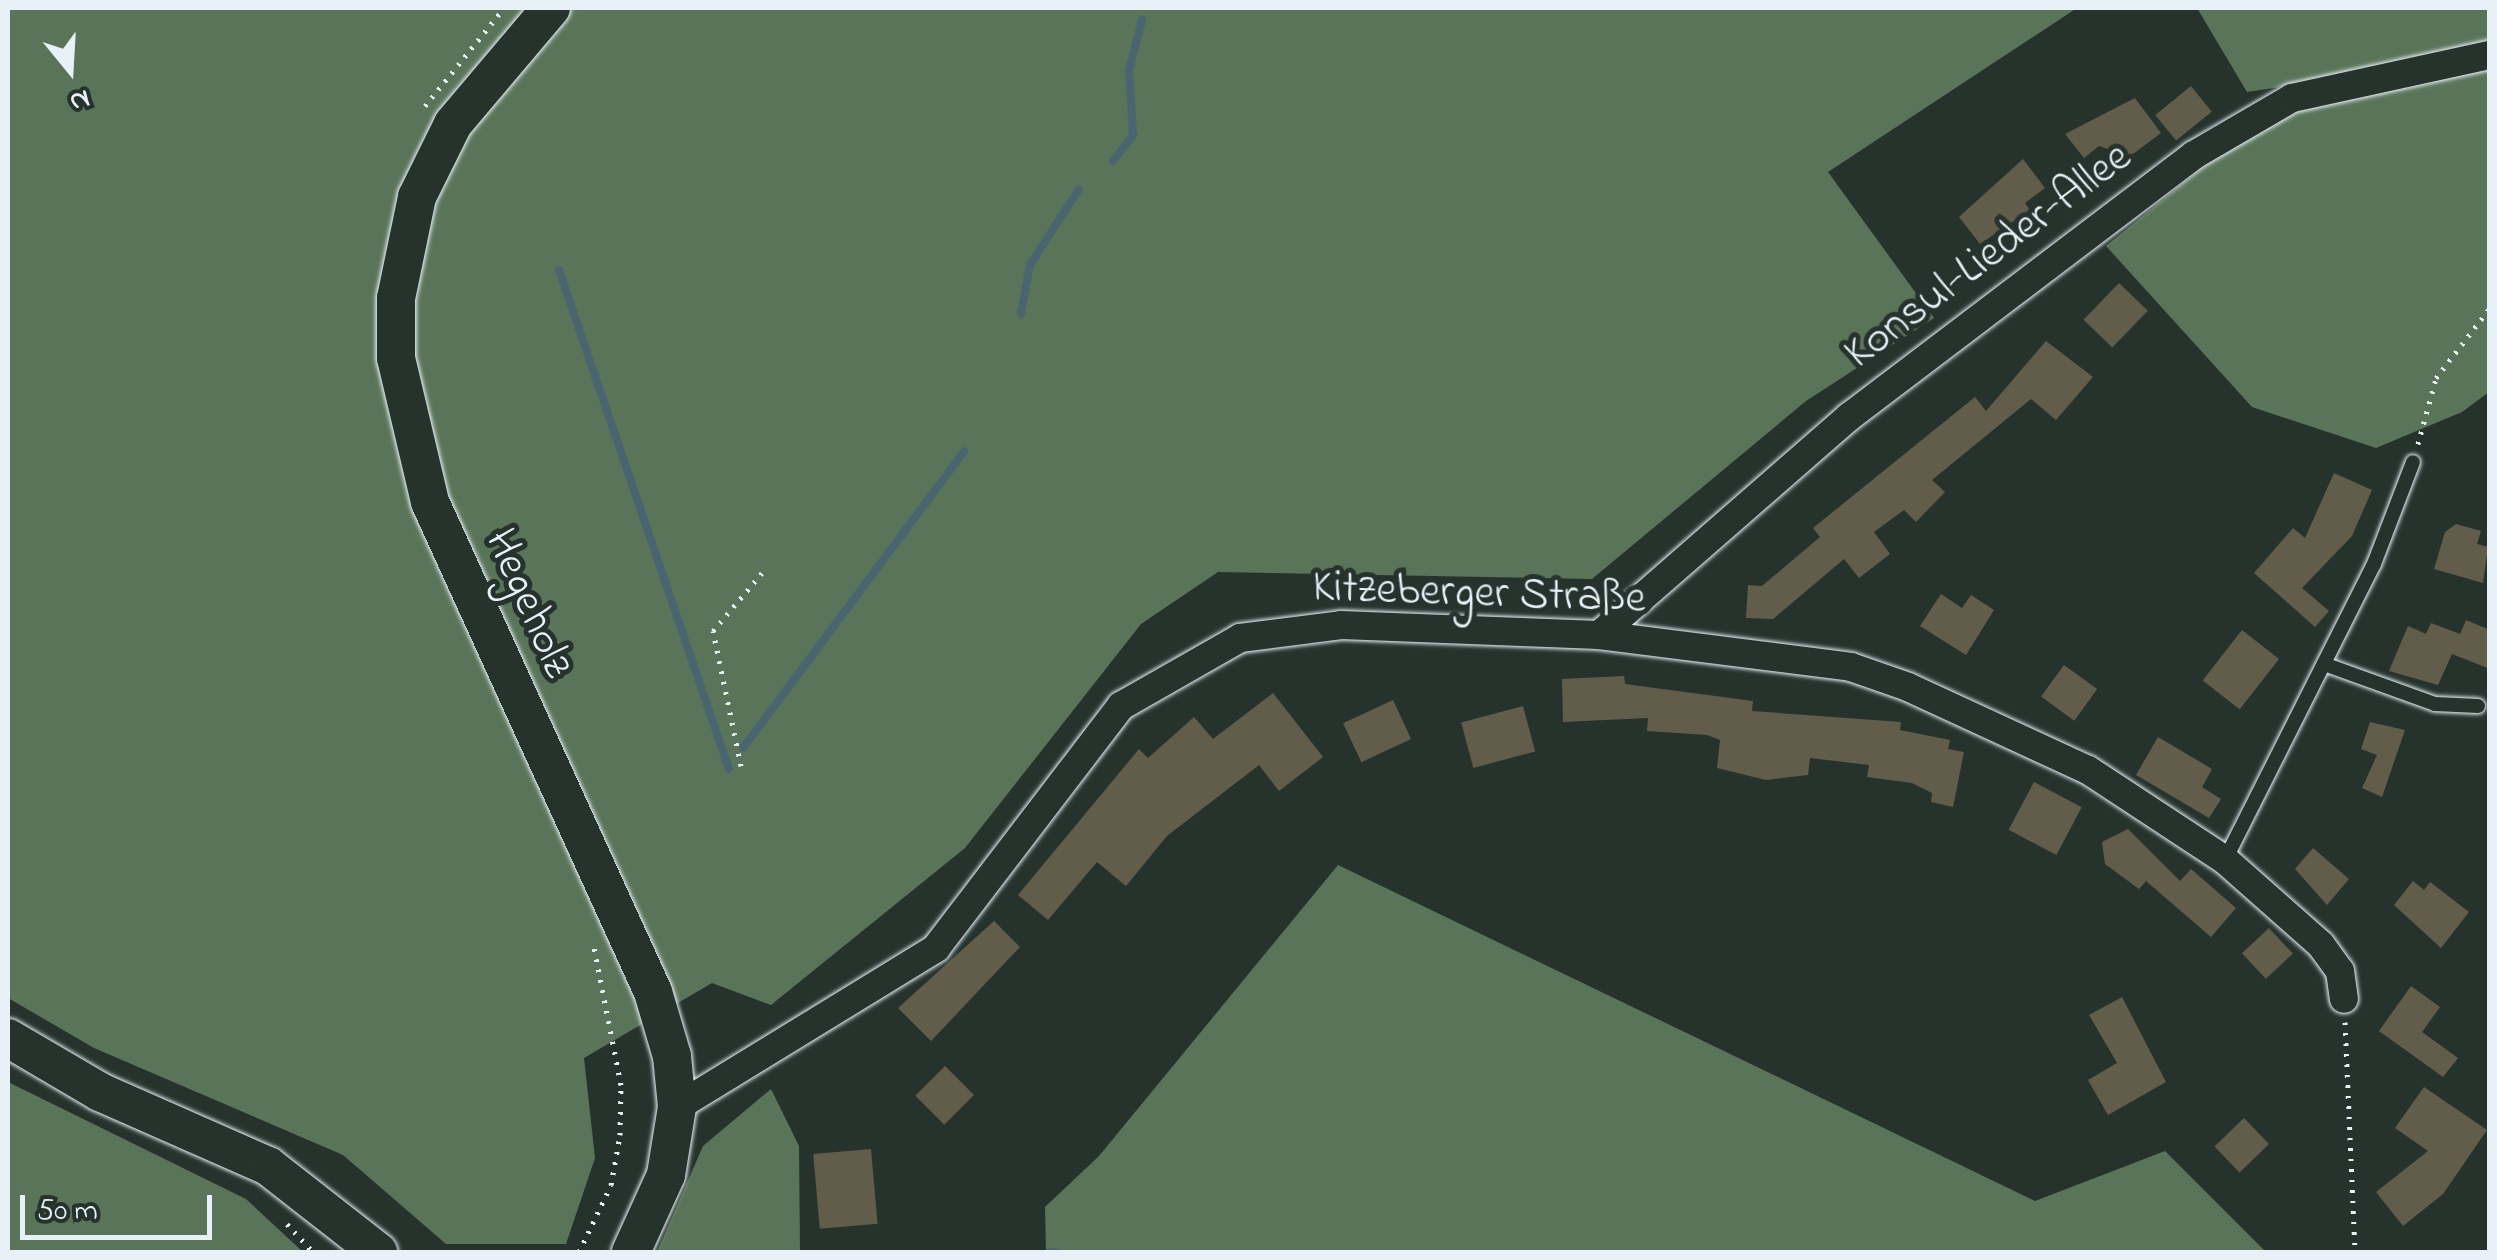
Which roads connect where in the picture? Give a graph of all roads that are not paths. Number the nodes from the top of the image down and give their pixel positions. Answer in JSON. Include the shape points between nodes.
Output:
{"nodes":[{"id":1,"x":551,"y":8,"type":"edge"},
{"id":2,"x":2490,"y":55,"type":"edge"},
{"id":3,"x":2413,"y":462,"type":"road end"},
{"id":4,"x":1599,"y":635,"type":"junction"},
{"id":5,"x":2324,"y":664,"type":"junction"},
{"id":6,"x":2478,"y":706,"type":"dead end"},
{"id":7,"x":2225,"y":860,"type":"junction"},
{"id":8,"x":2344,"y":999,"type":"road end"},
{"id":9,"x":8,"y":1038,"type":"edge"},
{"id":10,"x":677,"y":1108,"type":"junction"},
{"id":11,"x":378,"y":1252,"type":"edge"},
{"id":12,"x":631,"y":1252,"type":"edge"}],
"edges":[{"from":1,"to":10,"type":"street","name":"Hegeholz","via":[[452,124],[417,197],[396,298],[396,358],[444,536],[653,992]]},
{"from":2,"to":4,"type":"street","name":"Konsul-Lieder-Allee","via":[[2292,98],[2194,155],[1849,417]]},
{"from":3,"to":5,"type":"lane"},
{"from":4,"to":7,"type":"street","name":"Kitzeberger Straße","via":[[1851,666],[2088,770]]},
{"from":4,"to":10,"type":"street","name":"Kitzeberger Straße","via":[[1340,624],[1240,638],[1196,656],[1120,706],[936,948]]},
{"from":5,"to":6,"type":"lane","via":[[2435,704]]},
{"from":5,"to":7,"type":"lane"},
{"from":7,"to":8,"type":"street","name":"Kitzeberger Straße","via":[[2321,945],[2340,971]]},
{"from":9,"to":11,"type":"street","via":[[100,1092],[268,1166]]},
{"from":10,"to":12,"type":"street","name":"Hegeholz","via":[[666,1175]]}]}
